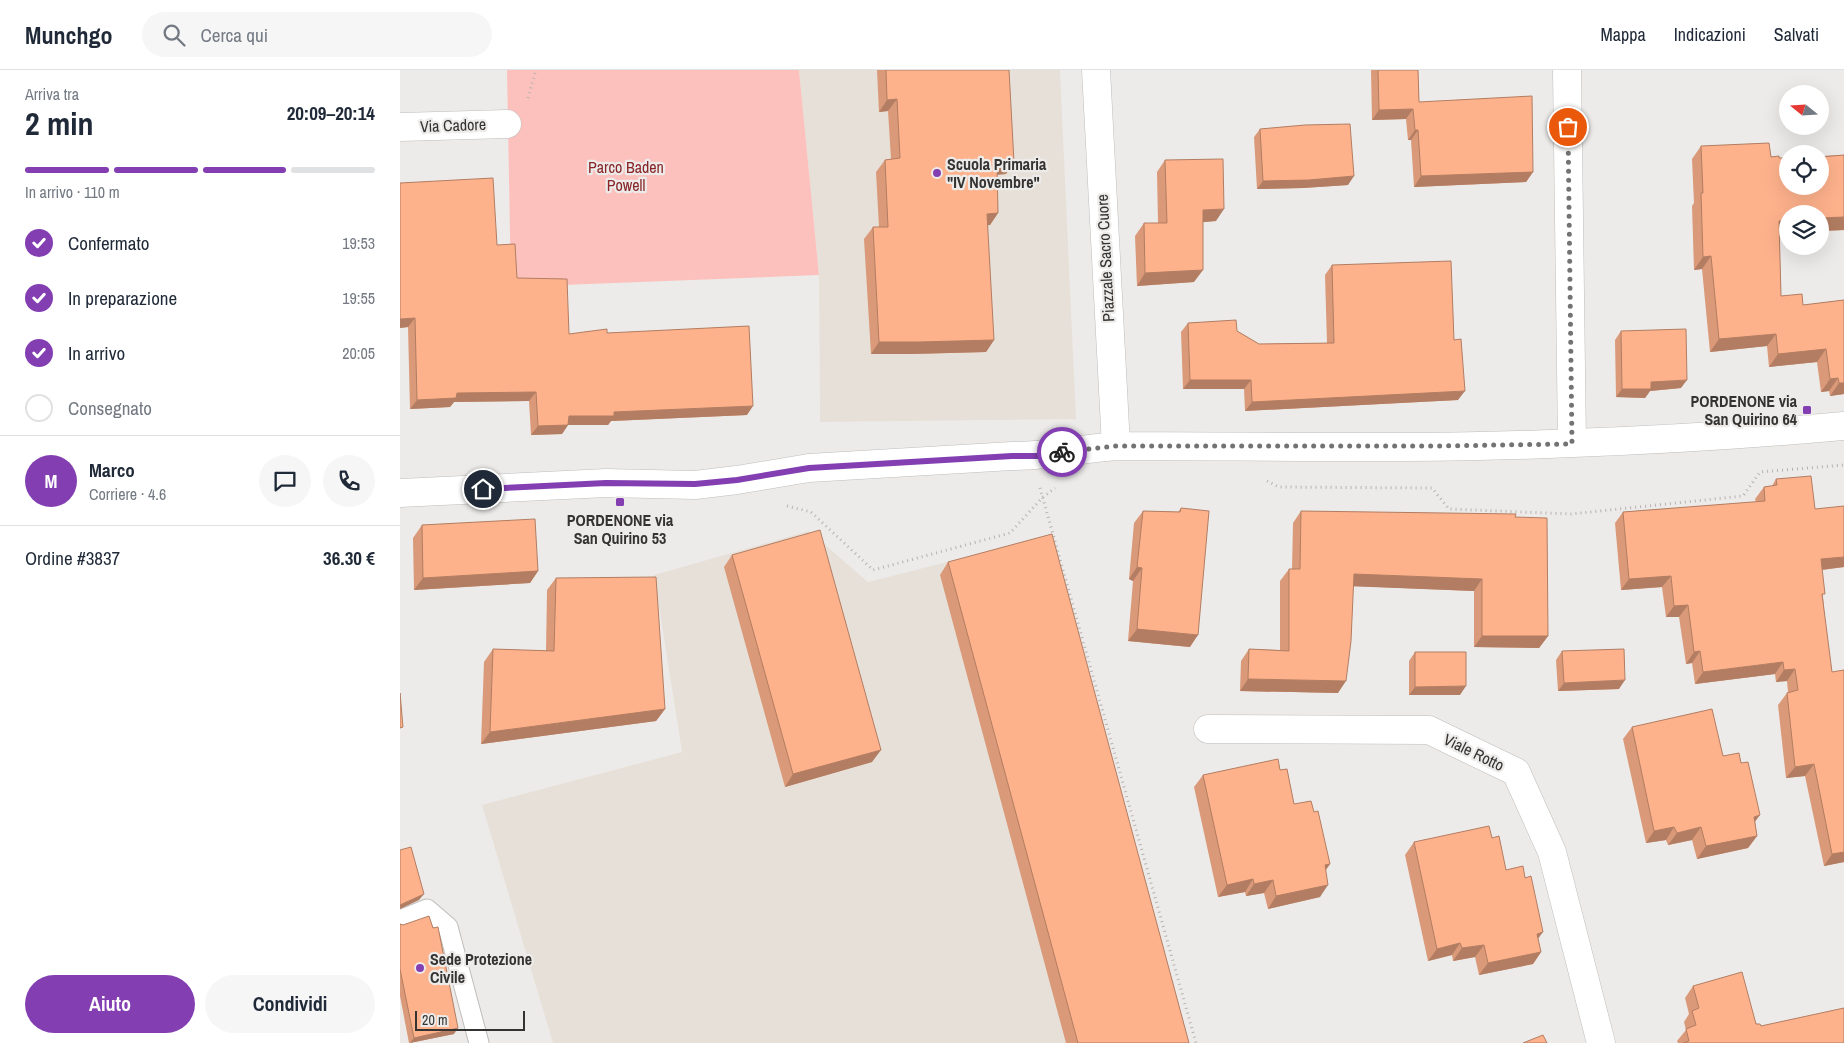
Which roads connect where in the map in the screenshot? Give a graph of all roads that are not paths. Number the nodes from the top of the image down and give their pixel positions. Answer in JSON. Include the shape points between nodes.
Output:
{"nodes":[{"id":1,"x":1096,"y":70,"type":"edge"},
{"id":2,"x":1567,"y":70,"type":"edge"},
{"id":3,"x":507,"y":124,"type":"dead end"},
{"id":4,"x":400,"y":127,"type":"edge"},
{"id":5,"x":1844,"y":426,"type":"edge"},
{"id":6,"x":1572,"y":444,"type":"junction"},
{"id":7,"x":1116,"y":446,"type":"junction"},
{"id":8,"x":400,"y":493,"type":"edge"},
{"id":9,"x":1208,"y":729,"type":"dead end"},
{"id":10,"x":400,"y":920,"type":"edge"},
{"id":11,"x":480,"y":1043,"type":"edge"},
{"id":12,"x":1601,"y":1043,"type":"edge"}],
"edges":[{"from":1,"to":7,"type":"street","name":"Piazzale Sacro Cuore"},
{"from":2,"to":6,"type":"street"},
{"from":3,"to":4,"type":"street","name":"Via Cadore"},
{"from":5,"to":6,"type":"street"},
{"from":6,"to":7,"type":"street"},
{"from":7,"to":8,"type":"street","via":[[1038,456],[809,468],[695,484],[606,483]]},
{"from":9,"to":12,"type":"street","name":"Viale Rotto","via":[[1429,730],[1516,772],[1552,852]]},
{"from":10,"to":11,"type":"lane","via":[[427,909],[448,927]]}]}
